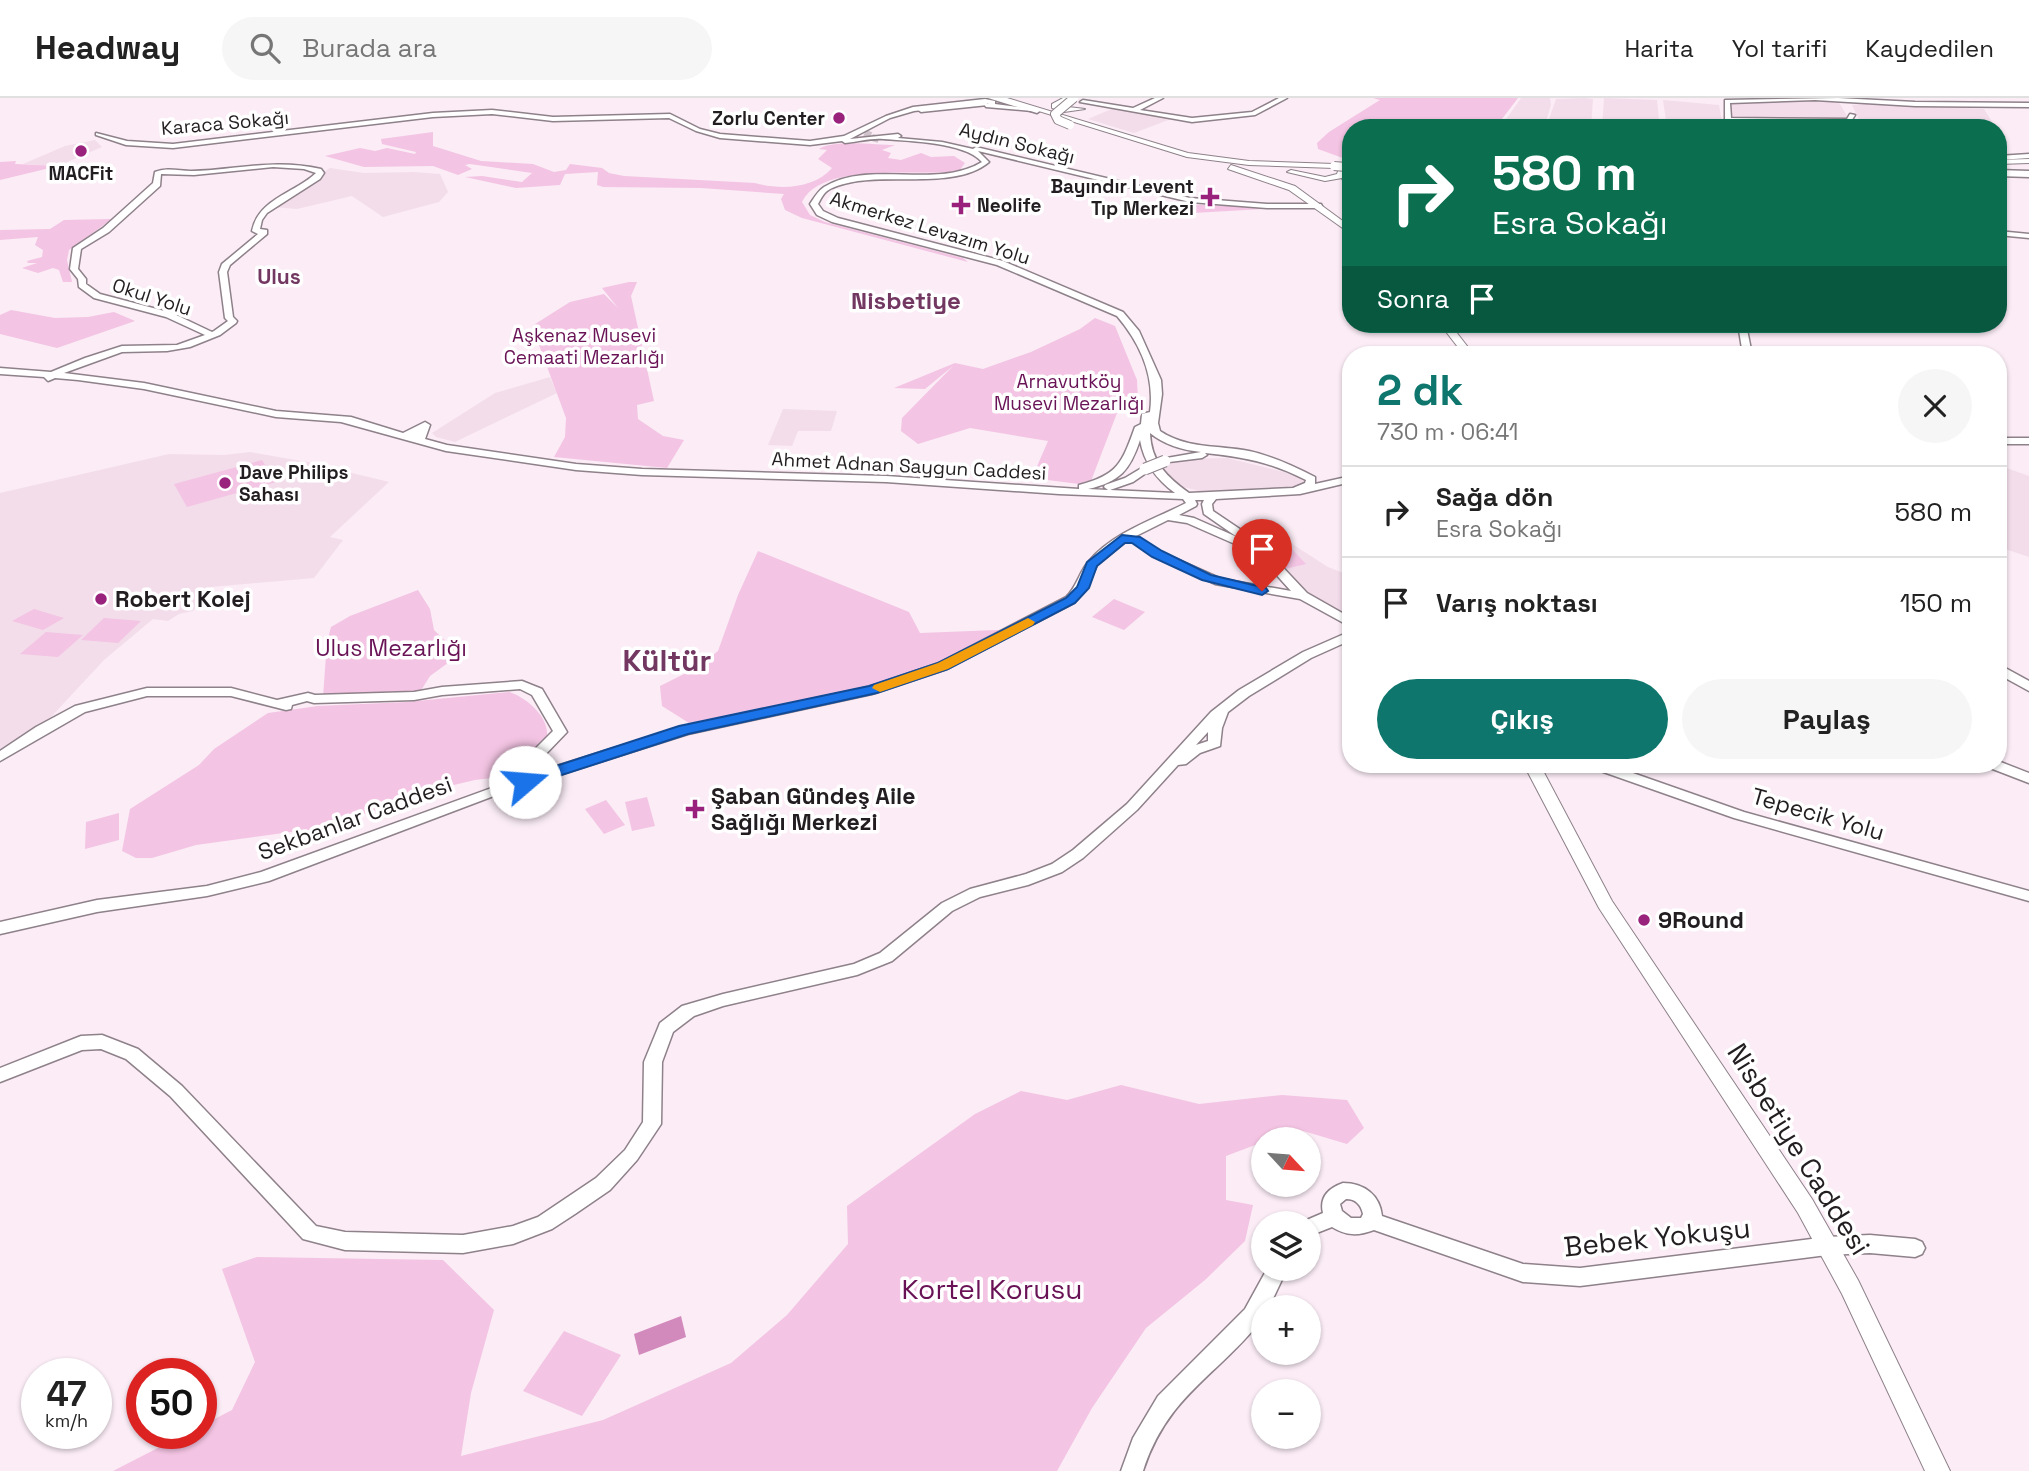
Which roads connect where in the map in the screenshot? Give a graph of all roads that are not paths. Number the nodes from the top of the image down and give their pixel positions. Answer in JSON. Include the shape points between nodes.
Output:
{"nodes":[{"id":1,"x":1000,"y":98,"type":"edge"},
{"id":2,"x":1012,"y":98,"type":"edge"},
{"id":3,"x":1160,"y":98,"type":"edge"},
{"id":4,"x":1284,"y":98,"type":"edge"},
{"id":5,"x":1800,"y":98,"type":"edge"},
{"id":6,"x":1066,"y":99,"type":"edge"},
{"id":7,"x":1814,"y":99,"type":"edge"},
{"id":8,"x":1842,"y":100,"type":"edge"},
{"id":9,"x":987,"y":101,"type":"edge"},
{"id":10,"x":1081,"y":101,"type":"edge"},
{"id":11,"x":1025,"y":102,"type":"junction"},
{"id":12,"x":961,"y":103,"type":"junction"},
{"id":13,"x":2029,"y":105,"type":"edge"},
{"id":14,"x":921,"y":109,"type":"junction"},
{"id":15,"x":1037,"y":110,"type":"junction"},
{"id":16,"x":1133,"y":110,"type":"junction"},
{"id":17,"x":904,"y":111,"type":"junction"},
{"id":18,"x":1065,"y":112,"type":"junction"},
{"id":19,"x":1852,"y":115,"type":"junction"},
{"id":20,"x":663,"y":118,"type":"junction"},
{"id":21,"x":1727,"y":119,"type":"edge"},
{"id":22,"x":1851,"y":119,"type":"edge"},
{"id":23,"x":1854,"y":119,"type":"edge"},
{"id":24,"x":902,"y":121,"type":"dead end"},
{"id":25,"x":1092,"y":124,"type":"junction"},
{"id":26,"x":869,"y":131,"type":"dead end"},
{"id":27,"x":856,"y":133,"type":"junction"},
{"id":28,"x":98,"y":134,"type":"dead end"},
{"id":29,"x":886,"y":135,"type":"junction"},
{"id":30,"x":913,"y":136,"type":"junction"},
{"id":31,"x":867,"y":141,"type":"junction"},
{"id":32,"x":778,"y":144,"type":"junction"},
{"id":33,"x":932,"y":144,"type":"junction"},
{"id":34,"x":1163,"y":145,"type":"junction"},
{"id":35,"x":1299,"y":155,"type":"dead end"},
{"id":36,"x":1193,"y":156,"type":"junction"},
{"id":37,"x":2029,"y":160,"type":"edge"},
{"id":38,"x":2007,"y":161,"type":"edge"},
{"id":39,"x":1341,"y":164,"type":"edge"},
{"id":40,"x":2007,"y":172,"type":"edge"},
{"id":41,"x":2029,"y":173,"type":"edge"},
{"id":42,"x":1314,"y":203,"type":"junction"},
{"id":43,"x":1342,"y":224,"type":"edge"},
{"id":44,"x":2007,"y":234,"type":"edge"},
{"id":45,"x":2029,"y":236,"type":"edge"},
{"id":46,"x":211,"y":335,"type":"junction"},
{"id":47,"x":0,"y":371,"type":"edge"},
{"id":48,"x":46,"y":375,"type":"junction"},
{"id":49,"x":1147,"y":413,"type":"junction"},
{"id":50,"x":409,"y":436,"type":"junction"},
{"id":51,"x":2007,"y":441,"type":"edge"},
{"id":52,"x":2029,"y":441,"type":"edge"},
{"id":53,"x":464,"y":450,"type":"junction"},
{"id":54,"x":1265,"y":459,"type":"junction"},
{"id":55,"x":1295,"y":469,"type":"junction"},
{"id":56,"x":1141,"y":472,"type":"junction"},
{"id":57,"x":1342,"y":474,"type":"edge"},
{"id":58,"x":1342,"y":483,"type":"edge"},
{"id":59,"x":1070,"y":488,"type":"junction"},
{"id":60,"x":1041,"y":489,"type":"junction"},
{"id":61,"x":1170,"y":490,"type":"junction"},
{"id":62,"x":1291,"y":492,"type":"junction"},
{"id":63,"x":1227,"y":496,"type":"junction"},
{"id":64,"x":1187,"y":497,"type":"junction"},
{"id":65,"x":1212,"y":497,"type":"junction"},
{"id":66,"x":1167,"y":517,"type":"junction"},
{"id":67,"x":1131,"y":536,"type":"junction"},
{"id":68,"x":1277,"y":568,"type":"junction"},
{"id":69,"x":1303,"y":596,"type":"junction"},
{"id":70,"x":1334,"y":613,"type":"junction"},
{"id":71,"x":1342,"y":618,"type":"edge"},
{"id":72,"x":1342,"y":639,"type":"edge"},
{"id":73,"x":1336,"y":641,"type":"junction"},
{"id":74,"x":2007,"y":676,"type":"edge"},
{"id":75,"x":2029,"y":689,"type":"edge"},
{"id":76,"x":1227,"y":707,"type":"junction"},
{"id":77,"x":1199,"y":739,"type":"junction"},
{"id":78,"x":0,"y":757,"type":"edge"},
{"id":79,"x":2007,"y":770,"type":"edge"},
{"id":80,"x":1528,"y":773,"type":"edge"},
{"id":81,"x":1536,"y":773,"type":"edge"},
{"id":82,"x":1623,"y":773,"type":"edge"},
{"id":83,"x":1633,"y":773,"type":"edge"},
{"id":84,"x":2029,"y":778,"type":"edge"},
{"id":85,"x":525,"y":782,"type":"junction"},
{"id":86,"x":1679,"y":790,"type":"junction"},
{"id":87,"x":1740,"y":811,"type":"junction"},
{"id":88,"x":1586,"y":873,"type":"junction"},
{"id":89,"x":2029,"y":890,"type":"edge"},
{"id":90,"x":2029,"y":896,"type":"edge"},
{"id":91,"x":42,"y":920,"type":"junction"},
{"id":92,"x":0,"y":928,"type":"edge"},
{"id":93,"x":0,"y":937,"type":"edge"},
{"id":94,"x":0,"y":1075,"type":"edge"},
{"id":95,"x":1334,"y":1217,"type":"junction"},
{"id":96,"x":1371,"y":1221,"type":"junction"},
{"id":97,"x":1321,"y":1223,"type":"edge"},
{"id":98,"x":1827,"y":1246,"type":"junction"},
{"id":99,"x":1915,"y":1248,"type":"dead end"},
{"id":100,"x":1271,"y":1281,"type":"edge"},
{"id":101,"x":1132,"y":1471,"type":"edge"},
{"id":102,"x":1938,"y":1471,"type":"edge"}],
"edges":[{"from":1,"to":15,"type":"main road"},
{"from":2,"to":11,"type":"main road"},
{"from":3,"to":16,"type":"main road"},
{"from":4,"to":16,"type":"main road","via":[[1253,114],[1199,120]]},
{"from":5,"to":7,"type":"main road"},
{"from":5,"to":21,"type":"main road","via":[[1725,102]]},
{"from":6,"to":11,"type":"main road","via":[[1046,104]]},
{"from":6,"to":18,"type":"main road","via":[[1055,106]]},
{"from":7,"to":8,"type":"main road"},
{"from":8,"to":13,"type":"main road"},
{"from":8,"to":19,"type":"main road"},
{"from":9,"to":12,"type":"main road"},
{"from":9,"to":12,"type":"main road","via":[[993,102]]},
{"from":9,"to":14,"type":"highway"},
{"from":9,"to":15,"type":"highway"},
{"from":9,"to":24,"type":"main road","via":[[922,111]]},
{"from":10,"to":16,"type":"main road"},
{"from":10,"to":18,"type":"main road"},
{"from":10,"to":25,"type":"main road","via":[[1082,117]]},
{"from":10,"to":36,"type":"main road","bridge":true,"via":[[1055,114],[1058,120],[1151,149]]},
{"from":11,"to":18,"type":"main road"},
{"from":12,"to":17,"type":"main road"},
{"from":14,"to":29,"type":"main road"},
{"from":14,"to":29,"type":"main road","via":[[909,111],[878,131]]},
{"from":15,"to":36,"type":"main road"},
{"from":17,"to":26,"type":"main road"},
{"from":17,"to":27,"type":"main road"},
{"from":18,"to":25,"type":"main road"},
{"from":19,"to":22,"type":"main road"},
{"from":19,"to":23,"type":"main road"},
{"from":20,"to":27,"type":"main road","via":[[704,132],[755,141],[817,142]]},
{"from":20,"to":28,"type":"main road","name":"Karaca Sokağı","via":[[553,119],[482,112],[180,146],[131,144]]},
{"from":20,"to":32,"type":"main road","via":[[709,137]]},
{"from":25,"to":34,"type":"main road"},
{"from":27,"to":31,"type":"main road","via":[[855,137]]},
{"from":29,"to":30,"type":"main road","name":"Aydın Sokağı"},
{"from":29,"to":30,"type":"main road","name":"Aydın Sokağı"},
{"from":29,"to":31,"type":"main road"},
{"from":29,"to":33,"type":"main road","name":"Akmerkez Levazım Yolu"},
{"from":29,"to":54,"type":"main road","name":"Akmerkez Levazım Yolu","via":[[964,149],[980,154],[986,162],[961,173],[844,182],[816,197],[817,211],[835,220],[1000,263],[1120,314],[1135,331],[1156,380],[1156,432],[1180,445]]},
{"from":30,"to":42,"type":"main road","name":"Aydın Sokağı","via":[[1153,193],[1248,205]]},
{"from":31,"to":32,"type":"main road"},
{"from":32,"to":33,"type":"main road"},
{"from":33,"to":49,"type":"main road","name":"Akmerkez Levazım Yolu","via":[[981,161],[957,172],[841,181],[815,193],[809,207],[831,222],[1004,268],[1113,314],[1127,329],[1147,374],[1151,394]]},
{"from":34,"to":35,"type":"main road","via":[[1240,156]]},
{"from":34,"to":39,"type":"main road","via":[[1240,159]]},
{"from":36,"to":39,"type":"main road","via":[[1325,179],[1338,177]]},
{"from":36,"to":42,"type":"main road","via":[[1287,186]]},
{"from":37,"to":38,"type":"highway"},
{"from":40,"to":41,"type":"highway"},
{"from":42,"to":43,"type":"main road"},
{"from":44,"to":45,"type":"main road"},
{"from":46,"to":46,"type":"main road","name":"Okul Yolu","via":[[169,315],[97,296],[82,285],[75,270],[77,248],[126,213],[157,184],[157,173],[166,169],[190,173],[280,164],[319,170],[317,177],[264,211],[256,231],[264,232],[226,264],[223,279],[233,321]]},
{"from":46,"to":48,"type":"main road","via":[[178,347],[120,349]]},
{"from":47,"to":48,"type":"main road","name":"Ahmet Adnan Saygun Caddesi"},
{"from":48,"to":50,"type":"main road","name":"Ahmet Adnan Saygun Caddesi","via":[[144,386],[276,414],[344,420]]},
{"from":49,"to":59,"type":"main road","via":[[1122,472],[1104,482]]},
{"from":49,"to":61,"type":"main road","via":[[1145,447]]},
{"from":50,"to":53,"type":"main road","name":"Ahmet Adnan Saygun Caddesi"},
{"from":50,"to":53,"type":"main road","name":"Ahmet Adnan Saygun Caddesi"},
{"from":51,"to":52,"type":"main road"},
{"from":53,"to":60,"type":"main road","name":"Ahmet Adnan Saygun Caddesi","via":[[559,464],[659,471]]},
{"from":54,"to":55,"type":"main road"},
{"from":54,"to":56,"type":"main road","bridge":true,"via":[[1204,455],[1165,461]]},
{"from":55,"to":57,"type":"main road"},
{"from":55,"to":62,"type":"main road","via":[[1312,483]]},
{"from":56,"to":59,"type":"main road","via":[[1108,487]]},
{"from":56,"to":61,"type":"main road","via":[[1133,483],[1137,488]]},
{"from":58,"to":62,"type":"main road","name":"Ahmet Adnan Saygun Caddesi"},
{"from":59,"to":60,"type":"main road"},
{"from":60,"to":61,"type":"main road","name":"Ahmet Adnan Saygun Caddesi"},
{"from":61,"to":63,"type":"main road"},
{"from":61,"to":64,"type":"main road","name":"Ahmet Adnan Saygun Caddesi"},
{"from":62,"to":63,"type":"main road","name":"Ahmet Adnan Saygun Caddesi"},
{"from":63,"to":65,"type":"main road","name":"Ahmet Adnan Saygun Caddesi"},
{"from":64,"to":65,"type":"main road","name":"Ahmet Adnan Saygun Caddesi"},
{"from":64,"to":66,"type":"main road","name":"Sekbanlar Caddesi","via":[[1192,504]]},
{"from":65,"to":68,"type":"main road","via":[[1208,512],[1255,544]]},
{"from":66,"to":67,"type":"main road","name":"Sekbanlar Caddesi"},
{"from":66,"to":68,"type":"main road","via":[[1201,524],[1254,550]]},
{"from":67,"to":69,"type":"main road","via":[[1157,554],[1219,582]]},
{"from":67,"to":85,"type":"main road","name":"Sekbanlar Caddesi","via":[[1091,564],[1083,588],[1070,600],[943,666],[872,690],[685,730]]},
{"from":68,"to":69,"type":"main road"},
{"from":69,"to":70,"type":"main road"},
{"from":70,"to":71,"type":"main road"},
{"from":70,"to":73,"type":"main road","via":[[1339,622]]},
{"from":72,"to":73,"type":"main road"},
{"from":73,"to":76,"type":"main road","via":[[1278,672]]},
{"from":74,"to":75,"type":"main road"},
{"from":76,"to":77,"type":"main road"},
{"from":76,"to":77,"type":"main road","via":[[1217,722],[1215,743]]},
{"from":77,"to":94,"type":"main road","via":[[1132,807],[1057,868],[934,918],[886,957],[857,970],[688,1011],[666,1028],[653,1062],[652,1124],[631,1155],[603,1184],[545,1223],[513,1235],[463,1244],[345,1241],[310,1233],[176,1091],[132,1054],[102,1042],[81,1043]]},
{"from":78,"to":85,"type":"main road","via":[[80,709],[148,692],[231,692],[288,706],[314,699],[414,696],[522,685],[537,692],[560,732],[532,764]]},
{"from":79,"to":84,"type":"main road"},
{"from":80,"to":88,"type":"main road","name":"Nisbetiye Caddesi","via":[[1562,845]]},
{"from":81,"to":88,"type":"main road","name":"Nisbetiye Caddesi","via":[[1586,864]]},
{"from":82,"to":86,"type":"main road","name":"Tepecik Yolu"},
{"from":83,"to":86,"type":"main road","name":"Tepecik Yolu"},
{"from":85,"to":91,"type":"main road","name":"Sekbanlar Caddesi","via":[[264,877]]},
{"from":86,"to":87,"type":"main road","name":"Tepecik Yolu"},
{"from":87,"to":89,"type":"main road","name":"Tepecik Yolu"},
{"from":87,"to":90,"type":"main road","name":"Tepecik Yolu"},
{"from":88,"to":98,"type":"main road","name":"Nisbetiye Caddesi"},
{"from":91,"to":92,"type":"main road"},
{"from":91,"to":93,"type":"main road"},
{"from":95,"to":96,"type":"main road","via":[[1355,1228]]},
{"from":95,"to":96,"type":"main road","via":[[1331,1199],[1350,1191],[1368,1200]]},
{"from":95,"to":97,"type":"main road"},
{"from":96,"to":98,"type":"main road","name":"Bebek Yokuşu","via":[[1524,1273],[1580,1277]]},
{"from":98,"to":99,"type":"main road","name":"Bebek Yokuşu"},
{"from":98,"to":102,"type":"main road","name":"Nisbetiye Caddesi"},
{"from":100,"to":101,"type":"main road","via":[[1254,1314],[1160,1408],[1138,1446]]}]}
